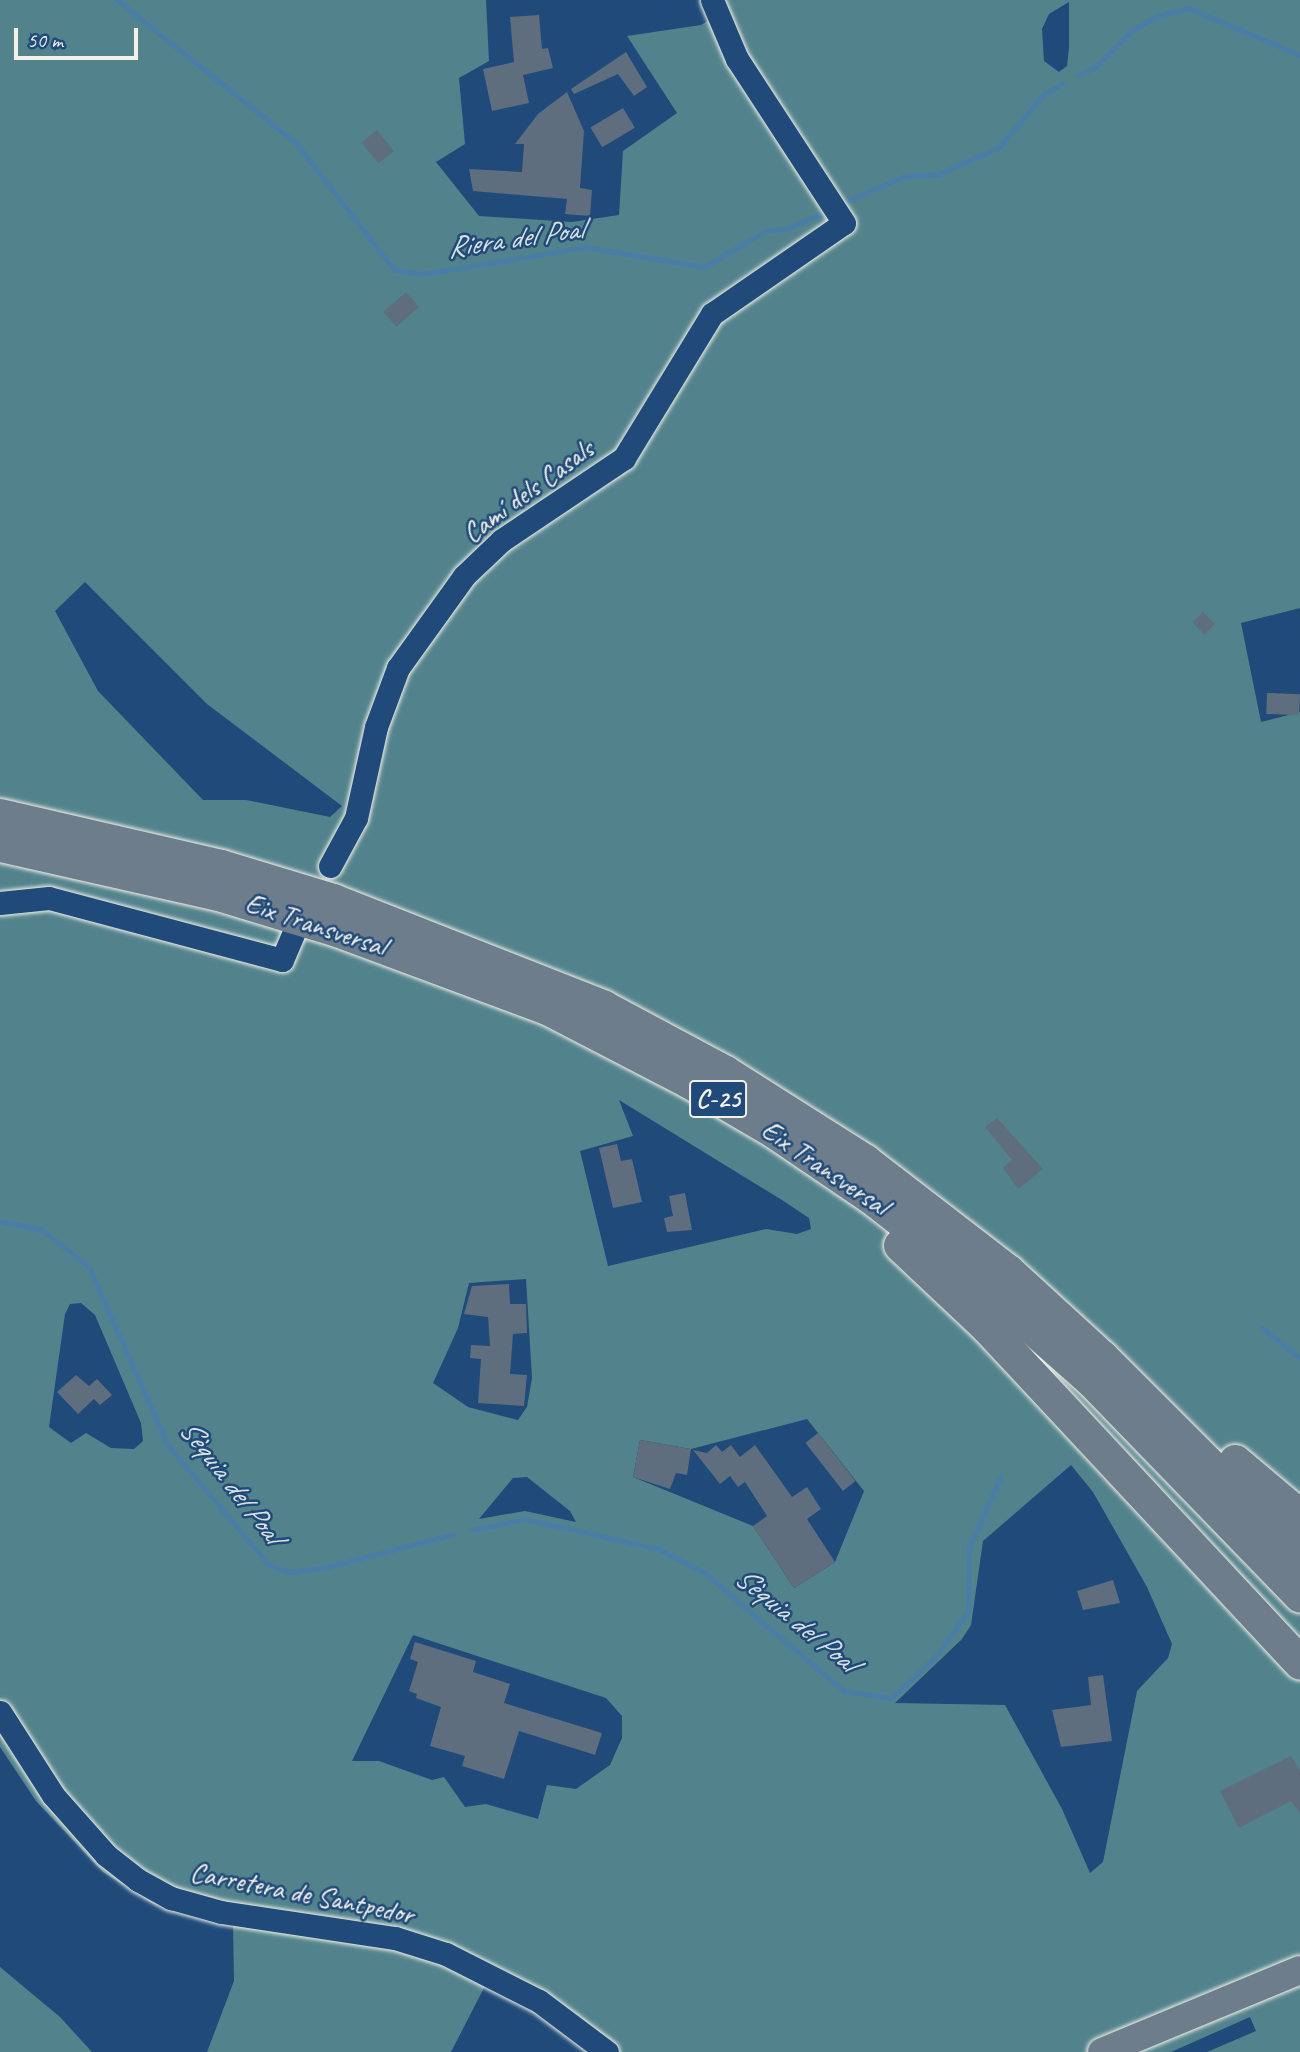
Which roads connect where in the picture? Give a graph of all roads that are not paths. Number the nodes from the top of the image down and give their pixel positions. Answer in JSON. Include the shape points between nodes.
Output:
{"nodes":[{"id":1,"x":712,"y":0,"type":"edge"},
{"id":2,"x":0,"y":815,"type":"edge"},
{"id":3,"x":0,"y":845,"type":"edge"},
{"id":4,"x":330,"y":866,"type":"dead end"},
{"id":5,"x":0,"y":903,"type":"edge"},
{"id":6,"x":294,"y":932,"type":"dead end"},
{"id":7,"x":447,"y":969,"type":"junction"},
{"id":8,"x":1008,"y":1271,"type":"junction"},
{"id":9,"x":1300,"y":1516,"type":"edge"},
{"id":10,"x":1300,"y":1555,"type":"edge"},
{"id":11,"x":1300,"y":1596,"type":"edge"},
{"id":12,"x":1300,"y":1664,"type":"edge"},
{"id":13,"x":0,"y":1712,"type":"edge"},
{"id":14,"x":1300,"y":1970,"type":"edge"},
{"id":15,"x":607,"y":2052,"type":"edge"},
{"id":16,"x":1102,"y":2052,"type":"edge"}],
"edges":[{"from":1,"to":4,"type":"street","name":"Camí dels Casals","via":[[737,59],[838,213],[712,314],[624,458],[502,540],[464,576],[398,668],[376,727],[356,818]]},
{"from":2,"to":8,"type":"highway","name":"Eix Transversal","number":"C-25","via":[[221,866],[333,900],[604,1007],[725,1072],[865,1161]]},
{"from":3,"to":7,"type":"highway","name":"Eix Transversal","number":"C-25","via":[[218,894]]},
{"from":5,"to":6,"type":"street","via":[[50,898],[282,960]]},
{"from":7,"to":11,"type":"highway","name":"Eix Transversal","number":"C-25","via":[[550,1009],[688,1081],[775,1132],[872,1198],[988,1289],[1092,1381]]},
{"from":7,"to":12,"type":"highway","via":[[787,1162],[895,1240],[987,1327]]},
{"from":8,"to":9,"type":"highway","via":[[1108,1341]]},
{"from":8,"to":10,"type":"highway","name":"Eix Transversal","number":"C-25","via":[[1111,1366]]},
{"from":13,"to":15,"type":"street","name":"Carretera de Santpedor","via":[[53,1795],[106,1855],[138,1880],[171,1898],[221,1912],[395,1938],[446,1954],[539,2001]]},
{"from":14,"to":16,"type":"main road"}]}
